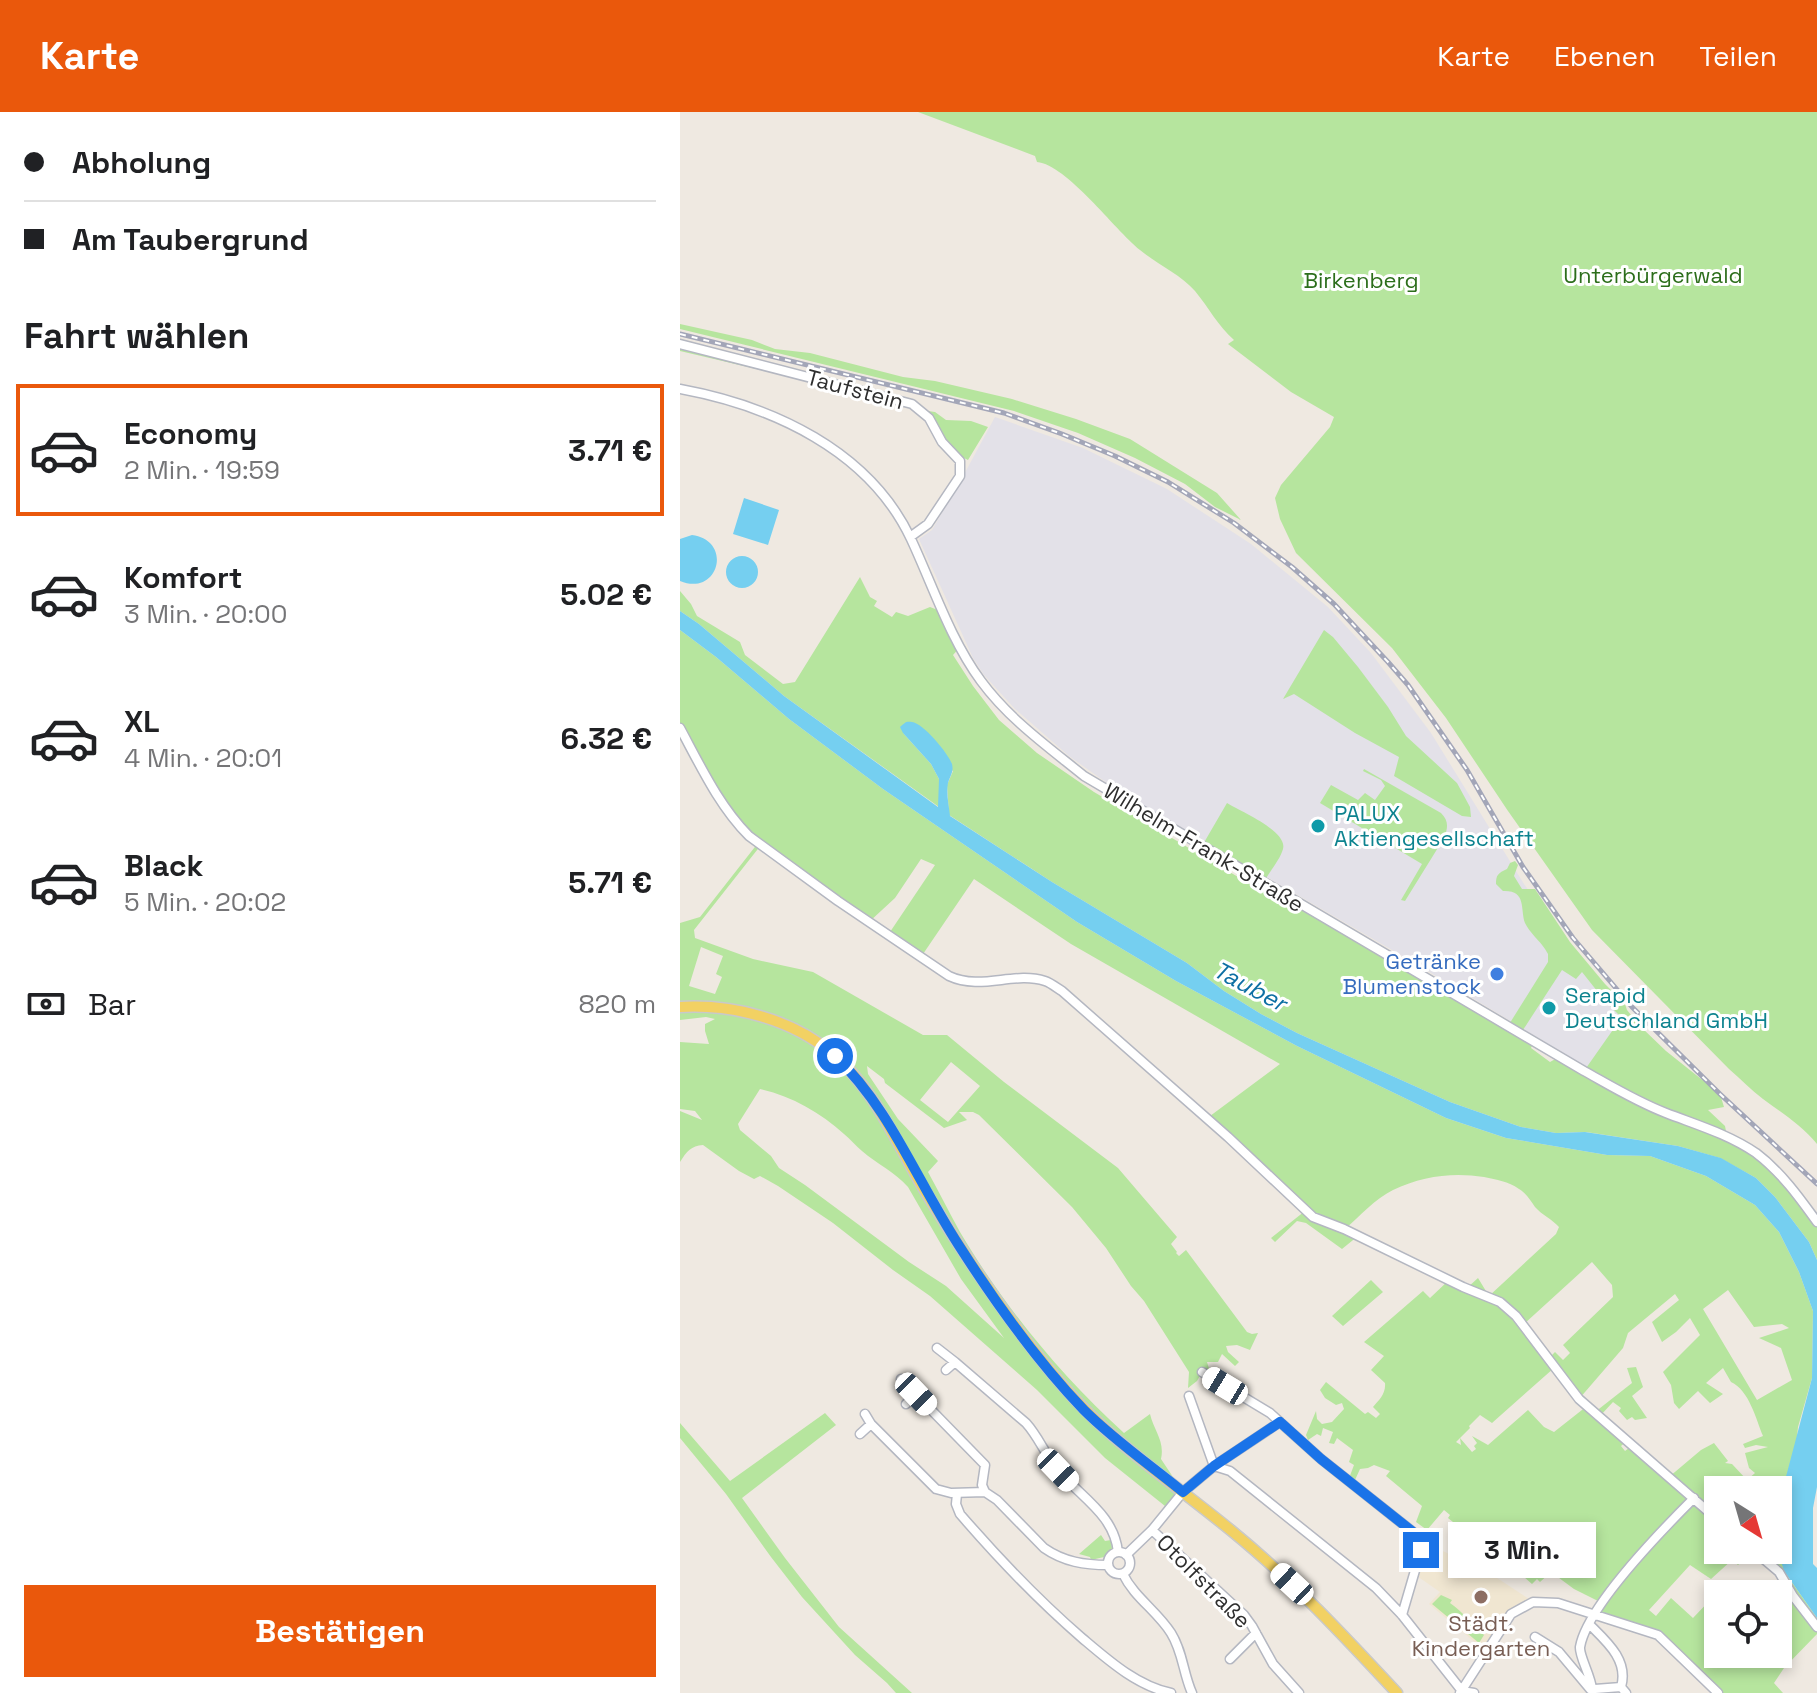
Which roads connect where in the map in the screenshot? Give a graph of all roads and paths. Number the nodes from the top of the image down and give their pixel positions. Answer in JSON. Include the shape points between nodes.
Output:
{"nodes":[{"id":1,"x":680,"y":344,"type":"edge"},
{"id":2,"x":680,"y":389,"type":"edge"},
{"id":3,"x":910,"y":537,"type":"junction"},
{"id":4,"x":680,"y":728,"type":"edge"},
{"id":5,"x":680,"y":1007,"type":"edge"},
{"id":6,"x":1817,"y":1222,"type":"edge"},
{"id":7,"x":937,"y":1348,"type":"dead end"},
{"id":8,"x":955,"y":1362,"type":"junction"},
{"id":9,"x":946,"y":1370,"type":"dead end"},
{"id":10,"x":1202,"y":1372,"type":"dead end"},
{"id":11,"x":901,"y":1379,"type":"dead end"},
{"id":12,"x":916,"y":1394,"type":"junction"},
{"id":13,"x":1189,"y":1396,"type":"dead end"},
{"id":14,"x":906,"y":1404,"type":"dead end"},
{"id":15,"x":865,"y":1414,"type":"dead end"},
{"id":16,"x":1280,"y":1422,"type":"junction"},
{"id":17,"x":871,"y":1424,"type":"junction"},
{"id":18,"x":860,"y":1434,"type":"dead end"},
{"id":19,"x":1214,"y":1466,"type":"junction"},
{"id":20,"x":985,"y":1492,"type":"junction"},
{"id":21,"x":1183,"y":1492,"type":"junction"},
{"id":22,"x":957,"y":1494,"type":"junction"},
{"id":23,"x":1694,"y":1498,"type":"junction"},
{"id":24,"x":1704,"y":1507,"type":"edge"},
{"id":25,"x":1152,"y":1530,"type":"junction"},
{"id":26,"x":1122,"y":1554,"type":"junction"},
{"id":27,"x":1770,"y":1564,"type":"edge"},
{"id":28,"x":1108,"y":1565,"type":"junction"},
{"id":29,"x":1123,"y":1574,"type":"junction"},
{"id":30,"x":1402,"y":1615,"type":"junction"},
{"id":31,"x":1595,"y":1615,"type":"junction"},
{"id":32,"x":1589,"y":1624,"type":"junction"},
{"id":33,"x":1817,"y":1627,"type":"edge"},
{"id":34,"x":1256,"y":1633,"type":"junction"},
{"id":35,"x":1535,"y":1637,"type":"dead end"},
{"id":36,"x":1230,"y":1659,"type":"dead end"},
{"id":37,"x":1623,"y":1690,"type":"edge"},
{"id":38,"x":1593,"y":1691,"type":"edge"},
{"id":39,"x":1461,"y":1692,"type":"edge"},
{"id":40,"x":1171,"y":1693,"type":"edge"},
{"id":41,"x":1192,"y":1693,"type":"edge"},
{"id":42,"x":1299,"y":1693,"type":"edge"},
{"id":43,"x":1397,"y":1693,"type":"edge"},
{"id":44,"x":1474,"y":1693,"type":"edge"},
{"id":45,"x":1718,"y":1693,"type":"edge"}],
"edges":[{"from":1,"to":3,"type":"street","name":"Taufstein","via":[[921,410],[961,467],[928,524]]},
{"from":2,"to":3,"type":"street","name":"Wilhelm-Frank-Straße","via":[[763,412],[829,446],[875,486]]},
{"from":3,"to":6,"type":"street","name":"Wilhelm-Frank-Straße","via":[[980,679],[1019,723],[1084,776],[1611,1086],[1747,1148],[1781,1176]]},
{"from":4,"to":23,"type":"street","via":[[749,836],[949,976],[966,982],[1045,981],[1062,991],[1313,1217],[1502,1304],[1579,1399]]},
{"from":5,"to":21,"type":"main road","via":[[708,1006],[772,1020],[823,1046],[846,1066],[878,1107],[958,1245],[1017,1330],[1108,1431]]},
{"from":7,"to":8,"type":"street"},
{"from":8,"to":9,"type":"street"},
{"from":8,"to":26,"type":"street","via":[[1033,1430],[1058,1470],[1100,1510]]},
{"from":10,"to":16,"type":"street"},
{"from":11,"to":12,"type":"street"},
{"from":12,"to":14,"type":"street"},
{"from":12,"to":20,"type":"street","via":[[985,1465]]},
{"from":13,"to":19,"type":"street"},
{"from":15,"to":17,"type":"street"},
{"from":16,"to":19,"type":"street"},
{"from":16,"to":30,"type":"street","via":[[1418,1536],[1421,1550]]},
{"from":17,"to":18,"type":"street"},
{"from":17,"to":22,"type":"street","via":[[936,1489]]},
{"from":19,"to":21,"type":"street"},
{"from":19,"to":30,"type":"street","via":[[1230,1471],[1376,1588]]},
{"from":20,"to":22,"type":"street"},
{"from":20,"to":28,"type":"street","via":[[1053,1554],[1082,1564]]},
{"from":21,"to":25,"type":"street"},
{"from":21,"to":43,"type":"main road","via":[[1314,1604]]},
{"from":22,"to":40,"type":"street","via":[[960,1514],[1037,1598],[1120,1669]]},
{"from":23,"to":24,"type":"street"},
{"from":23,"to":31,"type":"street","via":[[1614,1586]]},
{"from":25,"to":26,"type":"street"},
{"from":25,"to":34,"type":"street","name":"Otolfstraße","via":[[1244,1615]]},
{"from":26,"to":28,"type":"street","via":[[1111,1556]]},
{"from":26,"to":29,"type":"street","via":[[1130,1565]]},
{"from":27,"to":33,"type":"street"},
{"from":28,"to":29,"type":"street","via":[[1113,1573]]},
{"from":29,"to":41,"type":"street","via":[[1173,1636]]},
{"from":30,"to":39,"type":"street"},
{"from":31,"to":32,"type":"street"},
{"from":31,"to":39,"type":"street","via":[[1558,1603],[1533,1602],[1511,1614]]},
{"from":31,"to":45,"type":"street","via":[[1661,1636]]},
{"from":32,"to":37,"type":"street","via":[[1617,1653]]},
{"from":32,"to":38,"type":"street","via":[[1580,1653]]},
{"from":34,"to":36,"type":"street","name":"Otolfstraße"},
{"from":34,"to":42,"type":"street","name":"Otolfstraße","via":[[1273,1664]]},
{"from":35,"to":38,"type":"street","via":[[1559,1652]]},
{"from":37,"to":38,"type":"street"},
{"from":39,"to":44,"type":"street"}]}
